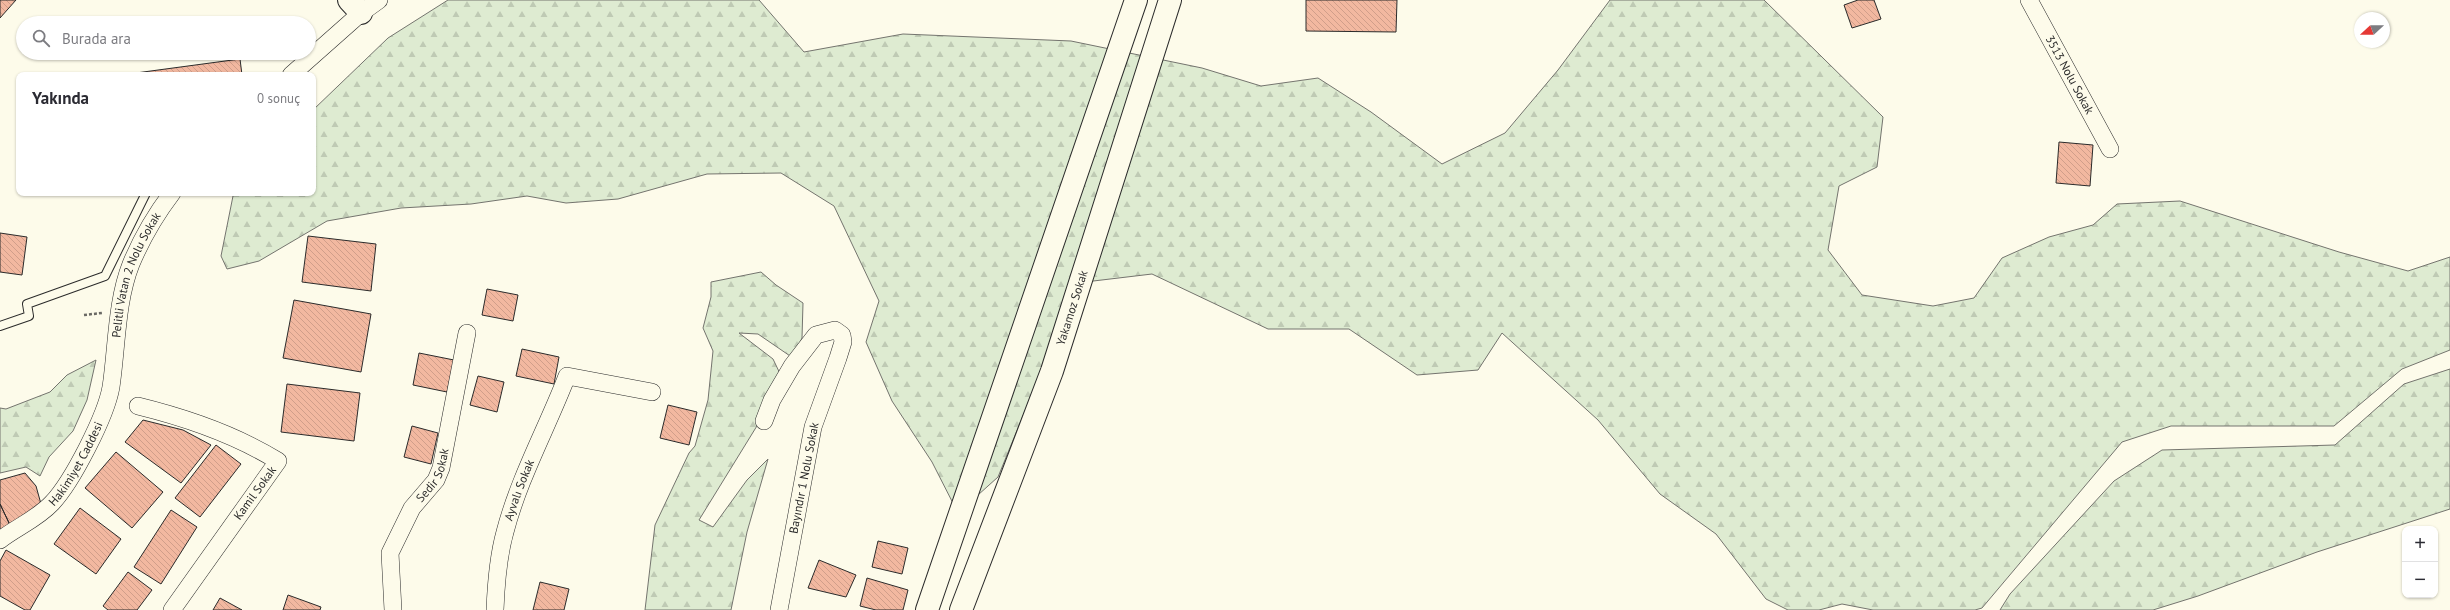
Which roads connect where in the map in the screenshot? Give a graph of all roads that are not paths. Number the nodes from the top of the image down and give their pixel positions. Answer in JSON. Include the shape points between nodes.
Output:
{"nodes":[{"id":1,"x":379,"y":0,"type":"edge"},
{"id":2,"x":1136,"y":0,"type":"edge"},
{"id":3,"x":1170,"y":0,"type":"edge"},
{"id":4,"x":2028,"y":0,"type":"edge"},
{"id":5,"x":355,"y":7,"type":"edge"},
{"id":6,"x":316,"y":49,"type":"edge"},
{"id":7,"x":306,"y":60,"type":"edge"},
{"id":8,"x":295,"y":72,"type":"edge"},
{"id":9,"x":2110,"y":149,"type":"dead end"},
{"id":10,"x":145,"y":196,"type":"edge"},
{"id":11,"x":170,"y":196,"type":"edge"},
{"id":12,"x":0,"y":326,"type":"edge"},
{"id":13,"x":467,"y":333,"type":"dead end"},
{"id":14,"x":114,"y":362,"type":"joint"},
{"id":15,"x":652,"y":392,"type":"dead end"},
{"id":16,"x":138,"y":406,"type":"dead end"},
{"id":17,"x":764,"y":421,"type":"dead end"},
{"id":18,"x":0,"y":540,"type":"edge"},
{"id":19,"x":172,"y":610,"type":"edge"},
{"id":20,"x":393,"y":610,"type":"edge"},
{"id":21,"x":495,"y":610,"type":"edge"},
{"id":22,"x":779,"y":610,"type":"edge"},
{"id":23,"x":927,"y":610,"type":"edge"},
{"id":24,"x":961,"y":610,"type":"edge"}],
"edges":[{"from":1,"to":5,"type":"street"},
{"from":2,"to":23,"type":"main road"},
{"from":3,"to":24,"type":"main road","name":"Yakamoz Sokak","via":[[1052,371]]},
{"from":4,"to":9,"type":"street","name":"3513 Nolu Sokak"},
{"from":5,"to":6,"type":"street"},
{"from":7,"to":8,"type":"street"},
{"from":10,"to":12,"type":"lane","via":[[105,276],[27,304],[29,316]]},
{"from":11,"to":14,"type":"street","name":"Pelitli Vatan 2 Nolu Sokak","via":[[148,229],[131,264],[122,296]]},
{"from":13,"to":20,"type":"street","name":"Sedir Sokak","via":[[441,468],[436,480],[412,508],[390,553]]},
{"from":14,"to":18,"type":"street","name":"Hakimiyet Caddesi","via":[[102,416],[65,483],[52,502],[34,519]]},
{"from":15,"to":21,"type":"street","name":"Ayvalı Sokak","via":[[567,376],[516,498],[505,532],[497,572]]},
{"from":16,"to":19,"type":"street","name":"Kamil Sokak","via":[[172,414],[221,432],[278,461]]},
{"from":17,"to":22,"type":"street","name":"Bayındır 1 Nolu Sokak","via":[[772,400],[792,366],[816,335],[835,330],[842,335],[843,342],[838,358],[813,427]]}]}
